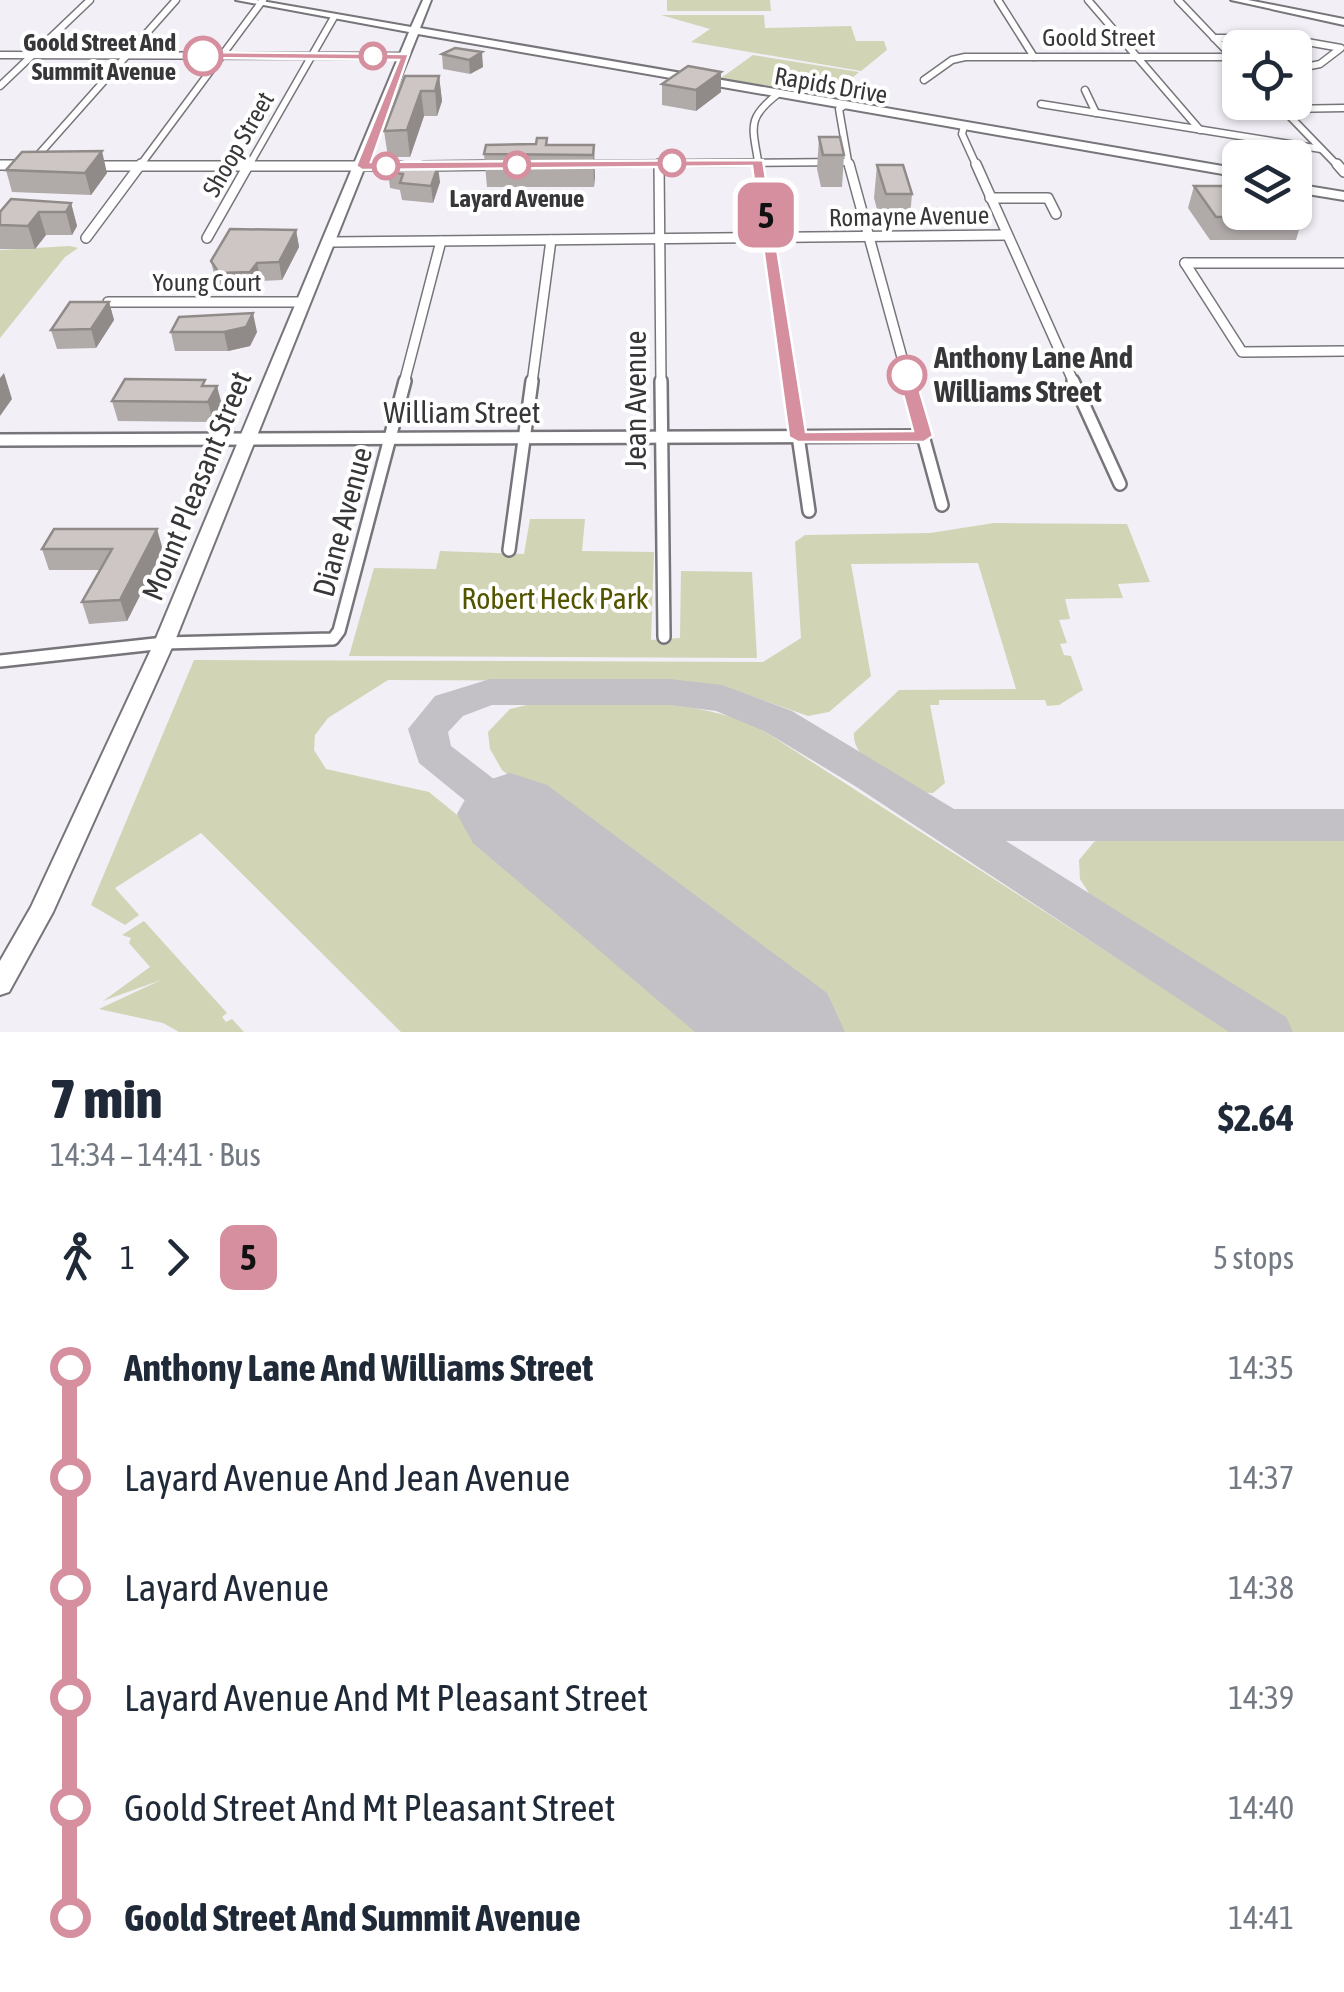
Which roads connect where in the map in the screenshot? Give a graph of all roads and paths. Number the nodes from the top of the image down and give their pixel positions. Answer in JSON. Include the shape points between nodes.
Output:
{"nodes":[{"id":1,"x":90,"y":0,"type":"edge"},
{"id":2,"x":176,"y":0,"type":"edge"},
{"id":3,"x":240,"y":0,"type":"edge"},
{"id":4,"x":427,"y":0,"type":"edge"},
{"id":5,"x":998,"y":0,"type":"edge"},
{"id":6,"x":1088,"y":0,"type":"edge"},
{"id":7,"x":1178,"y":0,"type":"edge"},
{"id":8,"x":1235,"y":0,"type":"edge"},
{"id":9,"x":1254,"y":0,"type":"edge"},
{"id":10,"x":260,"y":2,"type":"edge"},
{"id":11,"x":334,"y":17,"type":"junction"},
{"id":12,"x":1344,"y":19,"type":"edge"},
{"id":13,"x":416,"y":31,"type":"junction"},
{"id":14,"x":1214,"y":38,"type":"junction"},
{"id":15,"x":1222,"y":38,"type":"edge"},
{"id":16,"x":455,"y":40,"type":"junction"},
{"id":17,"x":1312,"y":43,"type":"edge"},
{"id":18,"x":1222,"y":46,"type":"edge"},
{"id":19,"x":0,"y":55,"type":"edge"},
{"id":20,"x":33,"y":55,"type":"junction"},
{"id":21,"x":406,"y":55,"type":"junction"},
{"id":22,"x":126,"y":56,"type":"junction"},
{"id":23,"x":221,"y":56,"type":"junction"},
{"id":24,"x":312,"y":56,"type":"junction"},
{"id":25,"x":1034,"y":57,"type":"junction"},
{"id":26,"x":1133,"y":57,"type":"junction"},
{"id":27,"x":1222,"y":57,"type":"edge"},
{"id":28,"x":1312,"y":66,"type":"edge"},
{"id":29,"x":924,"y":80,"type":"dead end"},
{"id":30,"x":0,"y":86,"type":"edge"},
{"id":31,"x":1085,"y":90,"type":"dead end"},
{"id":32,"x":776,"y":95,"type":"junction"},
{"id":33,"x":1042,"y":104,"type":"dead end"},
{"id":34,"x":842,"y":107,"type":"junction"},
{"id":35,"x":1312,"y":107,"type":"edge"},
{"id":36,"x":1344,"y":108,"type":"edge"},
{"id":37,"x":1096,"y":113,"type":"junction"},
{"id":38,"x":1293,"y":120,"type":"edge"},
{"id":39,"x":962,"y":128,"type":"junction"},
{"id":40,"x":1200,"y":130,"type":"junction"},
{"id":41,"x":1323,"y":152,"type":"junction"},
{"id":42,"x":1344,"y":154,"type":"edge"},
{"id":43,"x":758,"y":162,"type":"junction"},
{"id":44,"x":848,"y":162,"type":"junction"},
{"id":45,"x":566,"y":164,"type":"edge"},
{"id":46,"x":660,"y":164,"type":"junction"},
{"id":47,"x":0,"y":165,"type":"edge"},
{"id":48,"x":30,"y":165,"type":"junction"},
{"id":49,"x":47,"y":165,"type":"edge"},
{"id":50,"x":512,"y":165,"type":"edge"},
{"id":51,"x":82,"y":166,"type":"edge"},
{"id":52,"x":142,"y":166,"type":"junction"},
{"id":53,"x":248,"y":166,"type":"junction"},
{"id":54,"x":362,"y":166,"type":"junction"},
{"id":55,"x":1222,"y":172,"type":"edge"},
{"id":56,"x":1344,"y":172,"type":"edge"},
{"id":57,"x":1312,"y":187,"type":"edge"},
{"id":58,"x":1344,"y":193,"type":"edge"},
{"id":59,"x":990,"y":198,"type":"junction"},
{"id":60,"x":1056,"y":214,"type":"dead end"},
{"id":61,"x":1007,"y":235,"type":"junction"},
{"id":62,"x":869,"y":236,"type":"junction"},
{"id":63,"x":86,"y":238,"type":"dead end"},
{"id":64,"x":207,"y":238,"type":"dead end"},
{"id":65,"x":660,"y":238,"type":"junction"},
{"id":66,"x":769,"y":238,"type":"junction"},
{"id":67,"x":551,"y":240,"type":"junction"},
{"id":68,"x":441,"y":241,"type":"junction"},
{"id":69,"x":332,"y":242,"type":"junction"},
{"id":70,"x":1344,"y":262,"type":"edge"},
{"id":71,"x":108,"y":302,"type":"edge"},
{"id":72,"x":305,"y":302,"type":"junction"},
{"id":73,"x":1344,"y":351,"type":"edge"},
{"id":74,"x":924,"y":436,"type":"junction"},
{"id":75,"x":798,"y":437,"type":"junction"},
{"id":76,"x":524,"y":438,"type":"junction"},
{"id":77,"x":661,"y":438,"type":"junction"},
{"id":78,"x":248,"y":439,"type":"junction"},
{"id":79,"x":391,"y":439,"type":"junction"},
{"id":80,"x":0,"y":440,"type":"edge"},
{"id":81,"x":1120,"y":484,"type":"dead end"},
{"id":82,"x":942,"y":505,"type":"dead end"},
{"id":83,"x":809,"y":511,"type":"dead end"},
{"id":84,"x":509,"y":550,"type":"dead end"},
{"id":85,"x":664,"y":637,"type":"dead end"},
{"id":86,"x":164,"y":643,"type":"junction"},
{"id":87,"x":0,"y":661,"type":"edge"},
{"id":88,"x":0,"y":984,"type":"edge"}],
"edges":[{"from":1,"to":20,"type":"street"},
{"from":2,"to":22,"type":"street"},
{"from":3,"to":10,"type":"street","name":"Rapids Drive"},
{"from":4,"to":13,"type":"street","name":"Mount Pleasant Street"},
{"from":5,"to":25,"type":"street"},
{"from":6,"to":26,"type":"street"},
{"from":7,"to":14,"type":"street"},
{"from":8,"to":12,"type":"street"},
{"from":9,"to":12,"type":"street"},
{"from":10,"to":11,"type":"street","name":"Rapids Drive"},
{"from":10,"to":23,"type":"street"},
{"from":11,"to":13,"type":"street","name":"Rapids Drive"},
{"from":11,"to":24,"type":"street","name":"Shoop Street"},
{"from":13,"to":16,"type":"street","name":"Rapids Drive"},
{"from":13,"to":21,"type":"street","name":"Mount Pleasant Street"},
{"from":13,"to":32,"type":"street","name":"Rapids Drive"},
{"from":14,"to":15,"type":"street"},
{"from":14,"to":18,"type":"street"},
{"from":16,"to":21,"type":"street","via":[[436,40]]},
{"from":16,"to":32,"type":"street","name":"Rapids Drive"},
{"from":17,"to":28,"type":"street","via":[[1340,48]]},
{"from":19,"to":20,"type":"street"},
{"from":20,"to":22,"type":"street"},
{"from":20,"to":30,"type":"street"},
{"from":21,"to":24,"type":"street"},
{"from":21,"to":54,"type":"street","name":"Mount Pleasant Street"},
{"from":22,"to":23,"type":"street"},
{"from":22,"to":48,"type":"street"},
{"from":23,"to":24,"type":"street"},
{"from":23,"to":52,"type":"street"},
{"from":24,"to":53,"type":"street","name":"Shoop Street"},
{"from":25,"to":26,"type":"street","name":"Goold Street"},
{"from":25,"to":29,"type":"street","name":"Goold Street","via":[[965,57]]},
{"from":26,"to":27,"type":"street","name":"Goold Street"},
{"from":26,"to":40,"type":"street"},
{"from":31,"to":37,"type":"street"},
{"from":32,"to":34,"type":"street","name":"Rapids Drive"},
{"from":32,"to":43,"type":"street","via":[[752,118]]},
{"from":33,"to":37,"type":"street"},
{"from":34,"to":39,"type":"street","name":"Rapids Drive"},
{"from":34,"to":44,"type":"street"},
{"from":35,"to":36,"type":"street"},
{"from":37,"to":40,"type":"street"},
{"from":38,"to":41,"type":"street"},
{"from":39,"to":55,"type":"street","name":"Rapids Drive"},
{"from":39,"to":59,"type":"street"},
{"from":40,"to":41,"type":"street"},
{"from":41,"to":42,"type":"street"},
{"from":41,"to":56,"type":"street"},
{"from":43,"to":44,"type":"street"},
{"from":43,"to":46,"type":"street"},
{"from":43,"to":66,"type":"street"},
{"from":44,"to":62,"type":"street"},
{"from":45,"to":46,"type":"street"},
{"from":46,"to":65,"type":"street","name":"Jean Avenue"},
{"from":47,"to":48,"type":"street"},
{"from":48,"to":49,"type":"street"},
{"from":50,"to":54,"type":"street"},
{"from":51,"to":52,"type":"street"},
{"from":52,"to":53,"type":"street"},
{"from":52,"to":63,"type":"street"},
{"from":53,"to":54,"type":"street"},
{"from":53,"to":64,"type":"street","name":"Shoop Street"},
{"from":54,"to":69,"type":"street","name":"Mount Pleasant Street"},
{"from":57,"to":58,"type":"street"},
{"from":59,"to":60,"type":"street","via":[[1048,198]]},
{"from":59,"to":61,"type":"street"},
{"from":61,"to":62,"type":"street","name":"Romayne Avenue"},
{"from":61,"to":81,"type":"street"},
{"from":62,"to":66,"type":"street","name":"Romayne Avenue"},
{"from":62,"to":74,"type":"street"},
{"from":65,"to":66,"type":"street","name":"Romayne Avenue"},
{"from":65,"to":67,"type":"street","name":"Romayne Avenue"},
{"from":65,"to":77,"type":"street","name":"Jean Avenue"},
{"from":66,"to":75,"type":"street"},
{"from":67,"to":68,"type":"street","name":"Romayne Avenue"},
{"from":67,"to":76,"type":"street"},
{"from":68,"to":69,"type":"street","name":"Romayne Avenue"},
{"from":68,"to":79,"type":"street","name":"Diane Avenue"},
{"from":69,"to":72,"type":"street","name":"Mount Pleasant Street"},
{"from":70,"to":73,"type":"street","via":[[1185,263],[1242,352]]},
{"from":71,"to":72,"type":"street","name":"Young Court"},
{"from":72,"to":78,"type":"street","name":"Mount Pleasant Street"},
{"from":74,"to":75,"type":"street","name":"William Street"},
{"from":74,"to":82,"type":"street"},
{"from":75,"to":77,"type":"street","name":"William Street"},
{"from":75,"to":83,"type":"street"},
{"from":76,"to":77,"type":"street","name":"William Street"},
{"from":76,"to":79,"type":"street","name":"William Street"},
{"from":76,"to":84,"type":"street"},
{"from":77,"to":85,"type":"street","name":"Jean Avenue"},
{"from":78,"to":79,"type":"street","name":"William Street"},
{"from":78,"to":80,"type":"street","name":"William Street"},
{"from":78,"to":86,"type":"street","name":"Mount Pleasant Street"},
{"from":79,"to":86,"type":"street","name":"Diane Avenue","via":[[333,640]]},
{"from":86,"to":87,"type":"street"},
{"from":86,"to":88,"type":"street","name":"Mount Pleasant Street","via":[[41,912]]}]}
